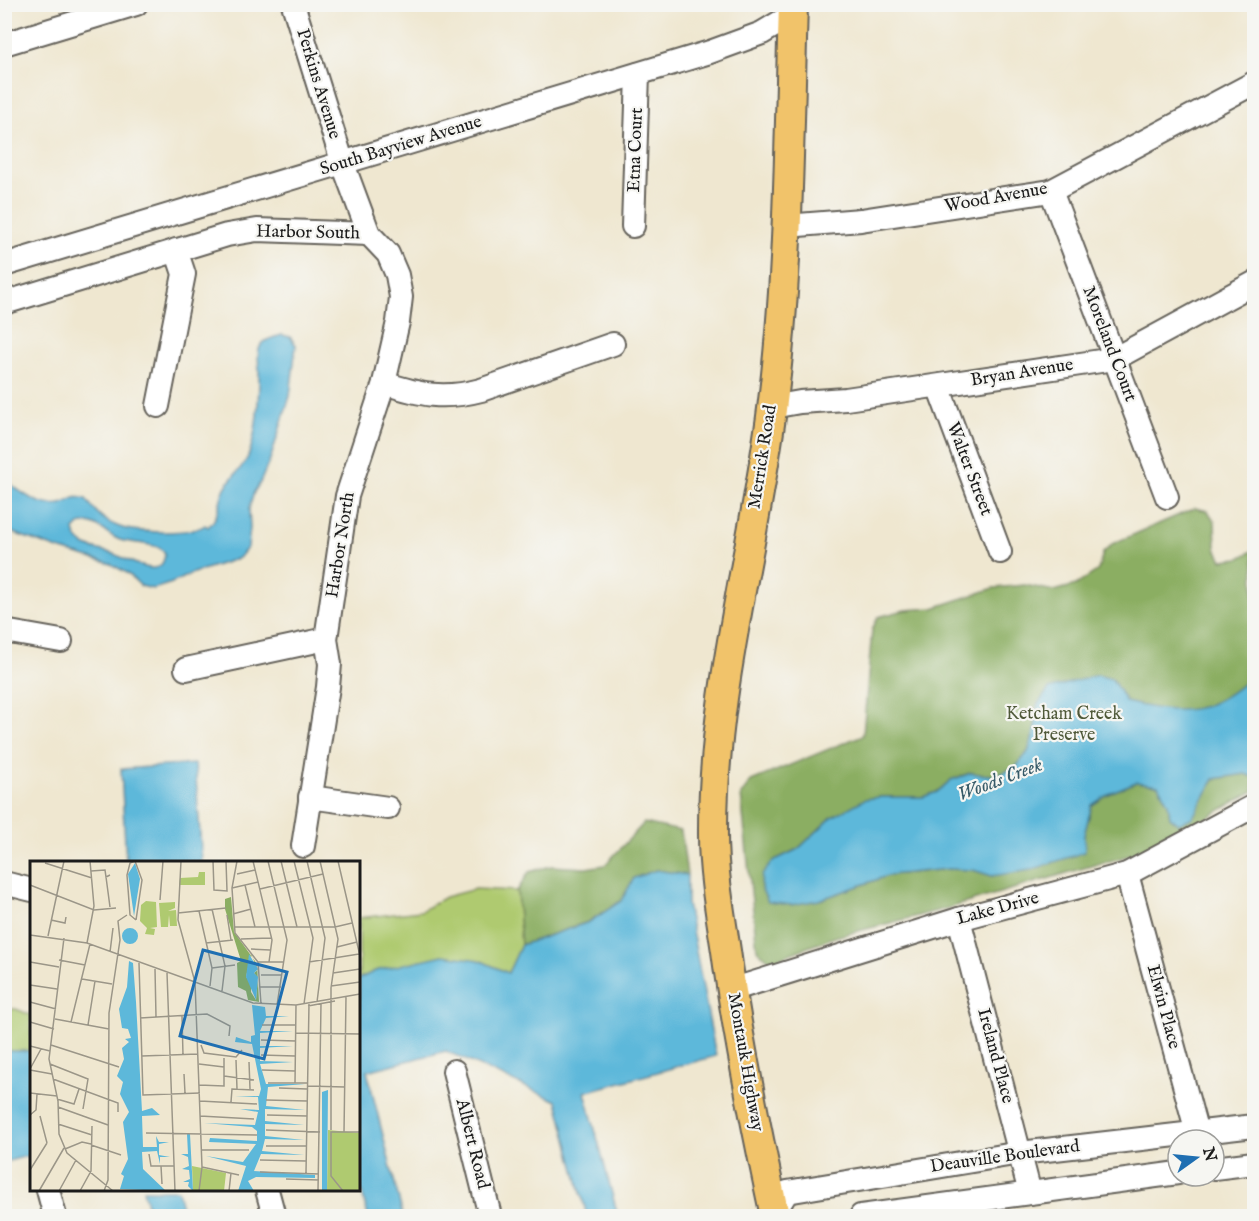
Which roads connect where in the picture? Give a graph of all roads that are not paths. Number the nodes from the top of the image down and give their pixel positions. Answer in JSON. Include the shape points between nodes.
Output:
{"nodes":[{"id":1,"x":136,"y":4,"type":"edge"},
{"id":2,"x":293,"y":4,"type":"edge"},
{"id":3,"x":798,"y":8,"type":"edge"},
{"id":4,"x":4,"y":44,"type":"edge"},
{"id":5,"x":638,"y":74,"type":"junction"},
{"id":6,"x":1254,"y":83,"type":"edge"},
{"id":7,"x":343,"y":164,"type":"junction"},
{"id":8,"x":1051,"y":191,"type":"junction"},
{"id":9,"x":633,"y":226,"type":"dead end"},
{"id":10,"x":786,"y":226,"type":"junction"},
{"id":11,"x":369,"y":234,"type":"junction"},
{"id":12,"x":176,"y":250,"type":"junction"},
{"id":13,"x":4,"y":266,"type":"edge"},
{"id":14,"x":1254,"y":283,"type":"edge"},
{"id":15,"x":4,"y":303,"type":"edge"},
{"id":16,"x":614,"y":344,"type":"dead end"},
{"id":17,"x":1114,"y":359,"type":"junction"},
{"id":18,"x":384,"y":383,"type":"junction"},
{"id":19,"x":938,"y":386,"type":"junction"},
{"id":20,"x":158,"y":406,"type":"dead end"},
{"id":21,"x":772,"y":407,"type":"junction"},
{"id":22,"x":1167,"y":497,"type":"dead end"},
{"id":23,"x":1000,"y":552,"type":"dead end"},
{"id":24,"x":4,"y":631,"type":"edge"},
{"id":25,"x":326,"y":639,"type":"junction"},
{"id":26,"x":61,"y":641,"type":"dead end"},
{"id":27,"x":186,"y":669,"type":"dead end"},
{"id":28,"x":310,"y":797,"type":"junction"},
{"id":29,"x":1254,"y":806,"type":"edge"},
{"id":30,"x":388,"y":808,"type":"dead end"},
{"id":31,"x":303,"y":846,"type":"dead end"},
{"id":32,"x":1127,"y":874,"type":"junction"},
{"id":33,"x":4,"y":883,"type":"edge"},
{"id":34,"x":30,"y":890,"type":"edge"},
{"id":35,"x":719,"y":908,"type":"joint"},
{"id":36,"x":959,"y":919,"type":"junction"},
{"id":37,"x":731,"y":990,"type":"junction"},
{"id":38,"x":454,"y":1071,"type":"dead end"},
{"id":39,"x":1254,"y":1126,"type":"edge"},
{"id":40,"x":1196,"y":1128,"type":"edge"},
{"id":41,"x":1226,"y":1132,"type":"edge"},
{"id":42,"x":1166,"y":1140,"type":"edge"},
{"id":43,"x":1020,"y":1153,"type":"junction"},
{"id":44,"x":1254,"y":1163,"type":"edge"},
{"id":45,"x":1226,"y":1166,"type":"edge"},
{"id":46,"x":1166,"y":1175,"type":"edge"},
{"id":47,"x":48,"y":1191,"type":"edge"},
{"id":48,"x":267,"y":1191,"type":"edge"},
{"id":49,"x":1030,"y":1193,"type":"junction"},
{"id":50,"x":776,"y":1215,"type":"edge"},
{"id":51,"x":55,"y":1216,"type":"edge"},
{"id":52,"x":274,"y":1216,"type":"edge"},
{"id":53,"x":490,"y":1216,"type":"edge"},
{"id":54,"x":861,"y":1216,"type":"edge"}],
"edges":[{"from":1,"to":4,"type":"street"},
{"from":2,"to":7,"type":"street","name":"Perkins Avenue"},
{"from":3,"to":5,"type":"street","name":"South Bayview Avenue","via":[[761,34]]},
{"from":3,"to":10,"type":"main road","name":"Merrick Road"},
{"from":5,"to":7,"type":"street","name":"South Bayview Avenue"},
{"from":5,"to":9,"type":"street","name":"Etna Court"},
{"from":6,"to":8,"type":"street","name":"Wood Avenue"},
{"from":7,"to":11,"type":"street","name":"Harbor North"},
{"from":7,"to":13,"type":"street","name":"South Bayview Avenue"},
{"from":8,"to":10,"type":"street","name":"Wood Avenue","via":[[861,220]]},
{"from":8,"to":17,"type":"street","name":"Moreland Court"},
{"from":10,"to":21,"type":"main road","name":"Merrick Road"},
{"from":11,"to":12,"type":"street","name":"Harbor South","via":[[257,230]]},
{"from":11,"to":18,"type":"street","name":"Harbor North","via":[[388,254],[397,275],[400,297]]},
{"from":12,"to":15,"type":"street","name":"Harbor South"},
{"from":12,"to":20,"type":"street","via":[[183,274]]},
{"from":14,"to":17,"type":"street","name":"Bryan Avenue"},
{"from":16,"to":18,"type":"street","via":[[460,396],[417,394]]},
{"from":17,"to":19,"type":"street","name":"Bryan Avenue"},
{"from":17,"to":22,"type":"street","name":"Moreland Court"},
{"from":18,"to":25,"type":"street","name":"Harbor North","via":[[347,496]]},
{"from":19,"to":21,"type":"street","name":"Bryan Avenue"},
{"from":19,"to":23,"type":"street","name":"Walter Street"},
{"from":21,"to":35,"type":"main road","name":"Merrick Road","via":[[720,713],[713,839]]},
{"from":24,"to":26,"type":"street"},
{"from":25,"to":27,"type":"street"},
{"from":25,"to":28,"type":"street","name":"Harbor North","via":[[328,687]]},
{"from":28,"to":30,"type":"street"},
{"from":28,"to":31,"type":"street","name":"Harbor North"},
{"from":29,"to":32,"type":"street","name":"Lake Drive"},
{"from":32,"to":36,"type":"street","name":"Lake Drive"},
{"from":32,"to":40,"type":"street","name":"Elwin Place"},
{"from":33,"to":34,"type":"street"},
{"from":35,"to":37,"type":"main road","name":"Montauk Highway"},
{"from":36,"to":37,"type":"street","name":"Lake Drive"},
{"from":36,"to":43,"type":"street","name":"Ireland Place"},
{"from":37,"to":50,"type":"main road","name":"Montauk Highway"},
{"from":38,"to":53,"type":"street","name":"Albert Road"},
{"from":39,"to":41,"type":"street","name":"Deauville Boulevard"},
{"from":42,"to":43,"type":"street","name":"Deauville Boulevard"},
{"from":43,"to":49,"type":"street","name":"Ireland Place"},
{"from":43,"to":50,"type":"street","name":"Deauville Boulevard","via":[[787,1192]]},
{"from":44,"to":45,"type":"street"},
{"from":46,"to":49,"type":"street"},
{"from":47,"to":51,"type":"street"},
{"from":48,"to":52,"type":"street"},
{"from":49,"to":54,"type":"street"}]}
